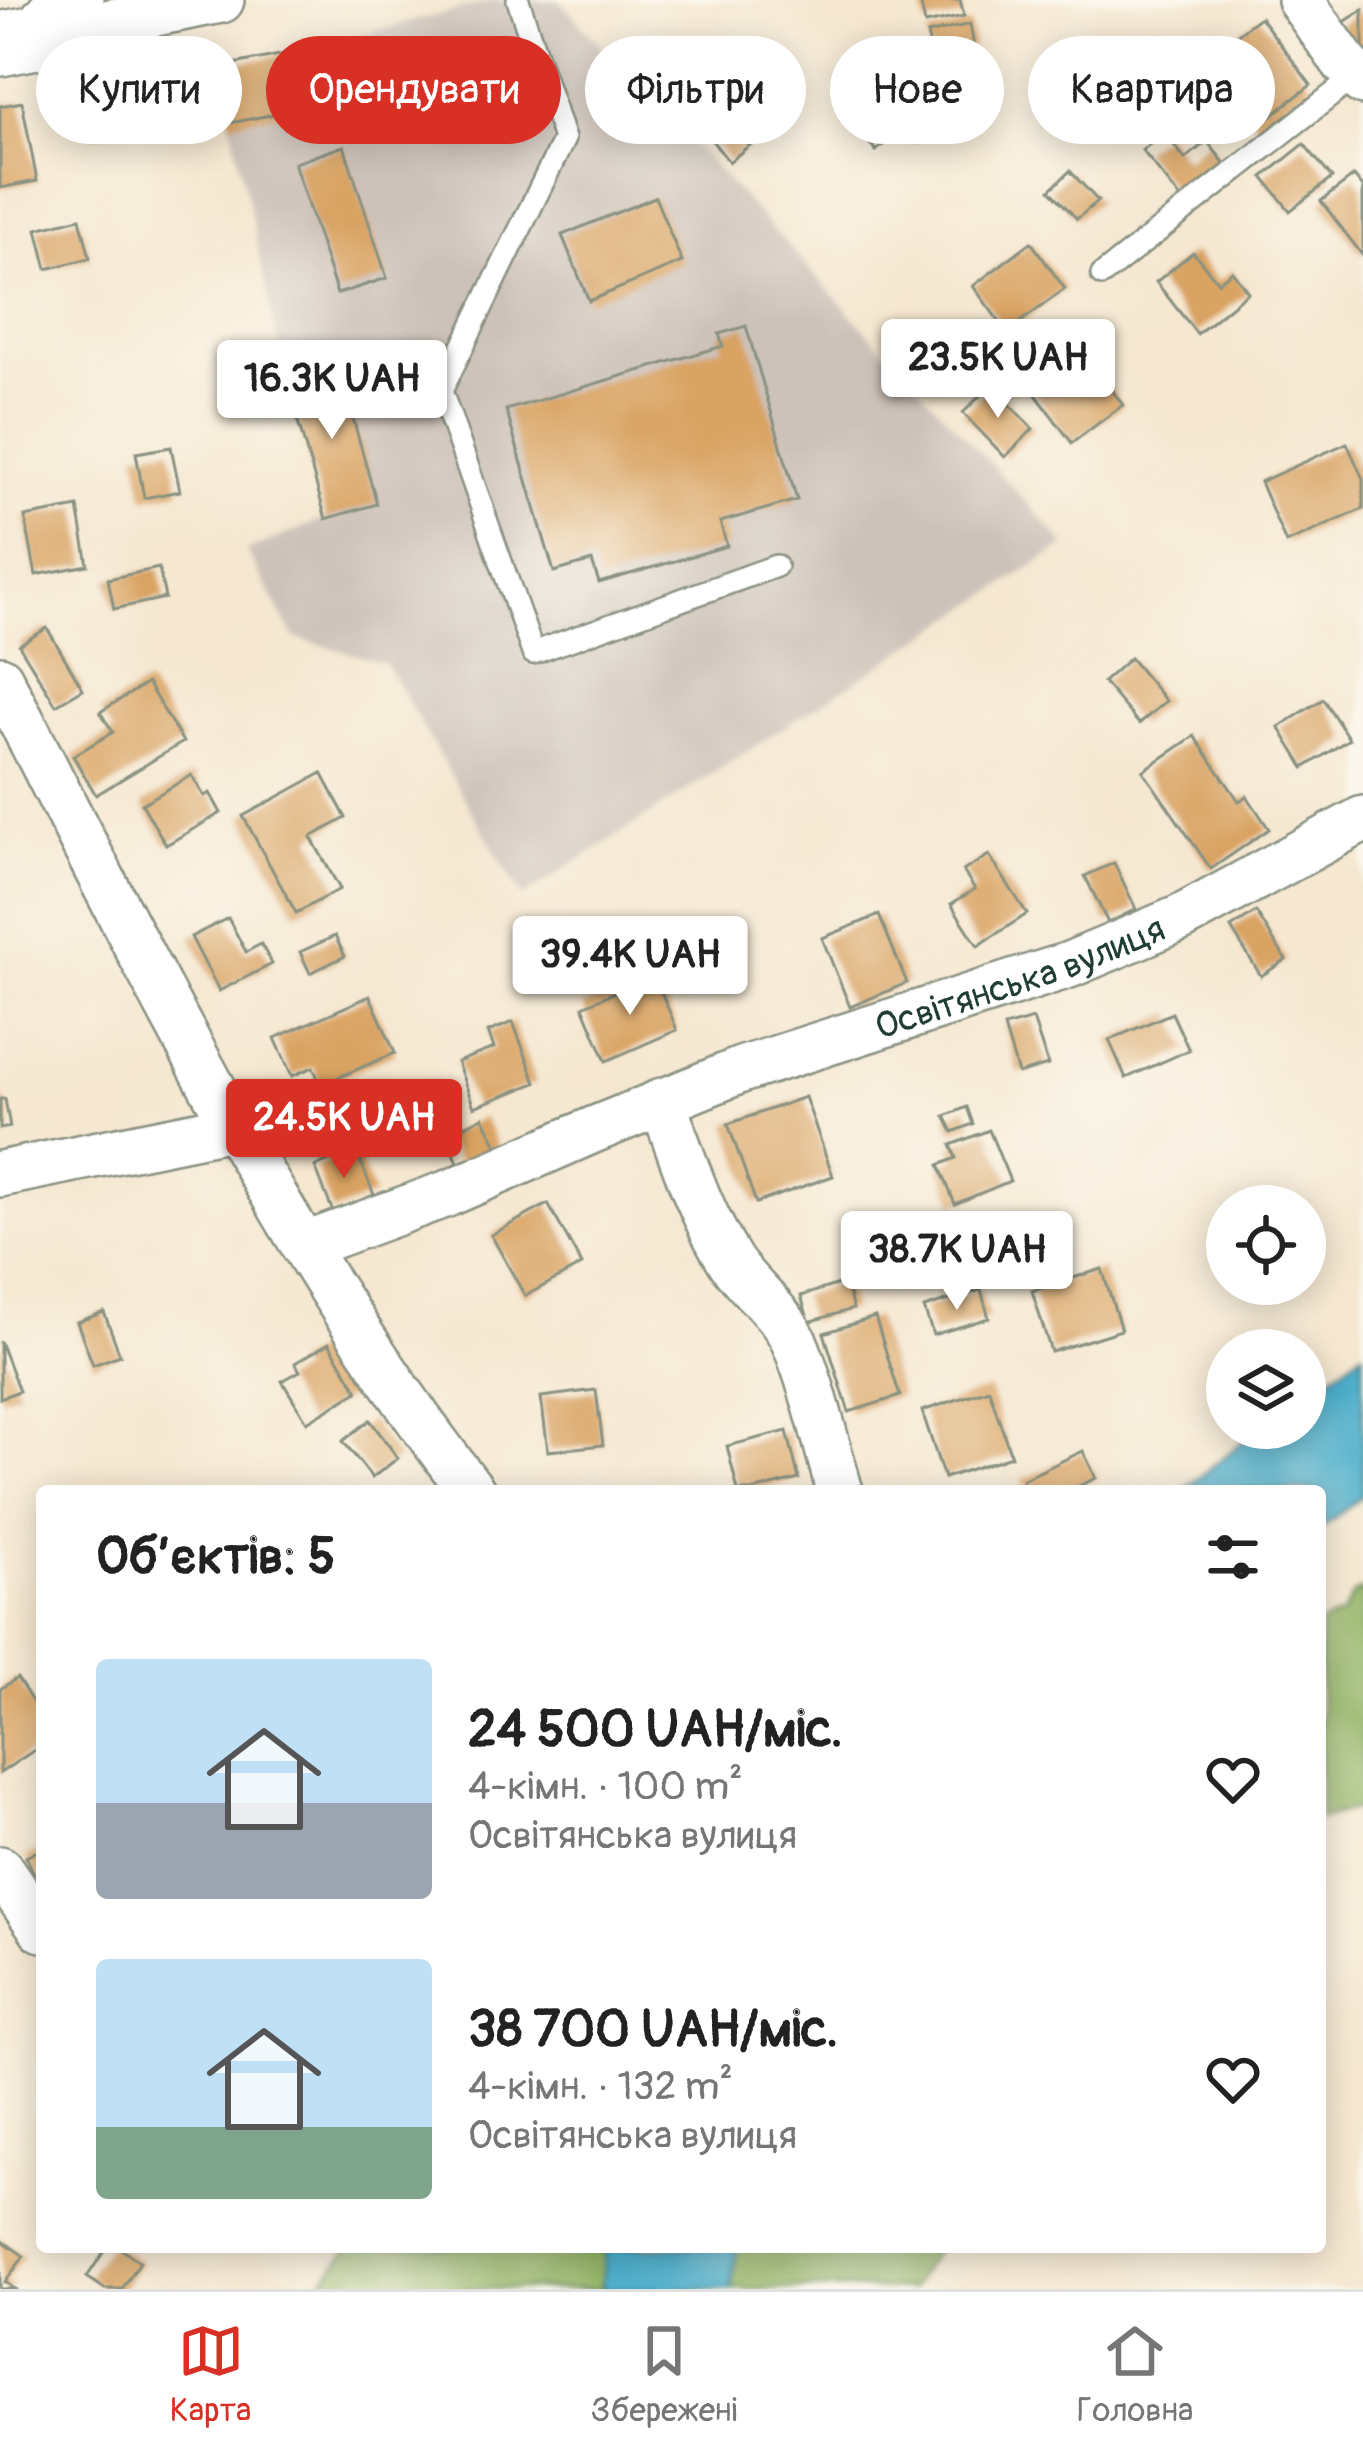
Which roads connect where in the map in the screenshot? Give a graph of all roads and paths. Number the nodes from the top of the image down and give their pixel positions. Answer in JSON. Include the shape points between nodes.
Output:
{"nodes":[{"id":1,"x":221,"y":0,"type":"edge"},
{"id":2,"x":518,"y":0,"type":"edge"},
{"id":3,"x":1300,"y":0,"type":"edge"},
{"id":4,"x":38,"y":27,"type":"edge"},
{"id":5,"x":1360,"y":80,"type":"edge"},
{"id":6,"x":1102,"y":275,"type":"dead end"},
{"id":7,"x":776,"y":566,"type":"dead end"},
{"id":8,"x":0,"y":679,"type":"edge"},
{"id":9,"x":1363,"y":819,"type":"edge"},
{"id":10,"x":662,"y":1101,"type":"junction"},
{"id":11,"x":232,"y":1127,"type":"junction"},
{"id":12,"x":0,"y":1174,"type":"edge"},
{"id":13,"x":304,"y":1246,"type":"junction"},
{"id":14,"x":468,"y":1485,"type":"edge"},
{"id":15,"x":838,"y":1485,"type":"edge"},
{"id":16,"x":0,"y":1869,"type":"edge"},
{"id":17,"x":36,"y":1920,"type":"edge"}],
"edges":[{"from":1,"to":4,"type":"street"},
{"from":2,"to":7,"type":"lane","via":[[564,140],[441,391],[533,652]]},
{"from":3,"to":5,"type":"street"},
{"from":5,"to":6,"type":"lane"},
{"from":8,"to":11,"type":"street"},
{"from":9,"to":10,"type":"street","name":"Освітянська вулиця","via":[[1121,945]]},
{"from":10,"to":13,"type":"street","name":"Освітянська вулиця"},
{"from":10,"to":15,"type":"street","via":[[703,1213],[734,1267],[794,1340]]},
{"from":11,"to":12,"type":"street"},
{"from":11,"to":13,"type":"street"},
{"from":13,"to":14,"type":"street"},
{"from":16,"to":17,"type":"street"}]}
